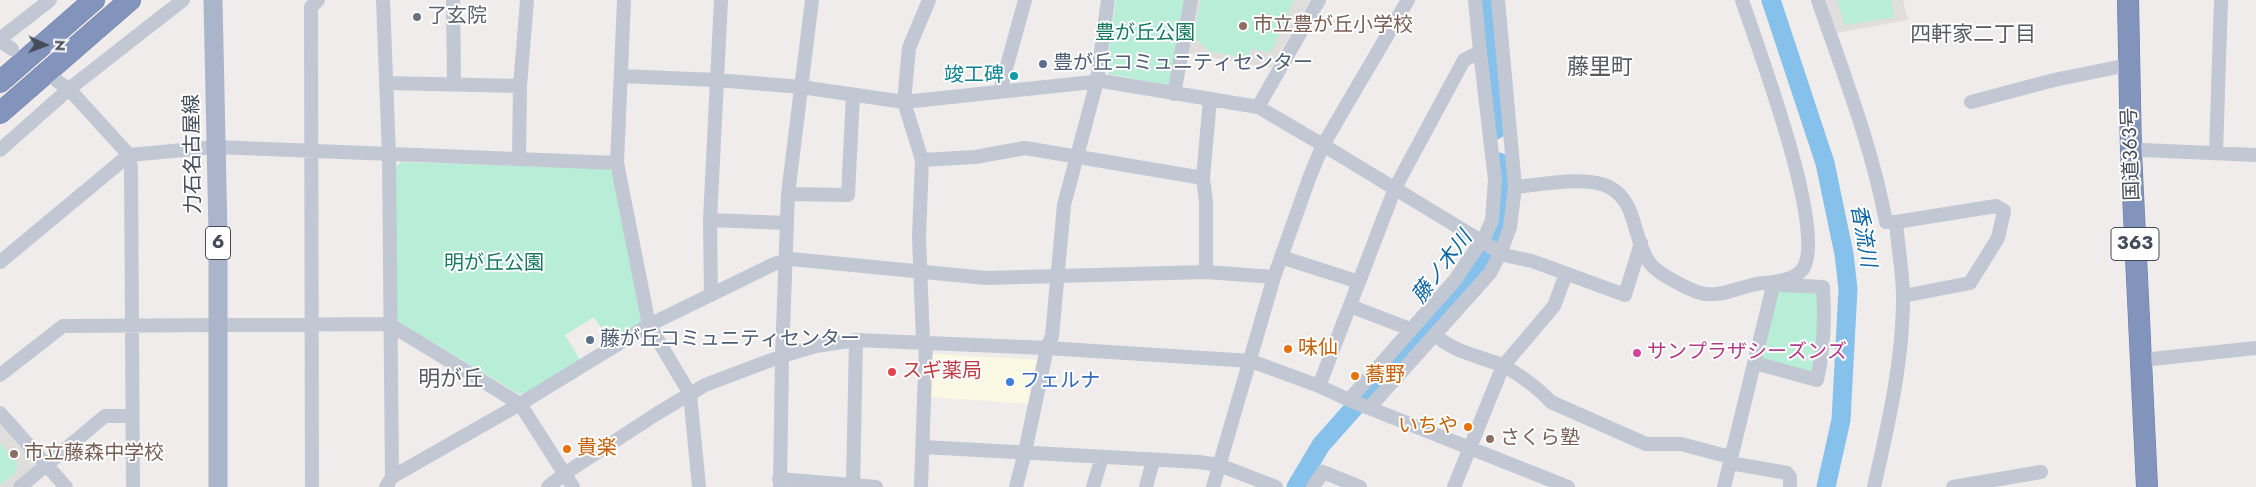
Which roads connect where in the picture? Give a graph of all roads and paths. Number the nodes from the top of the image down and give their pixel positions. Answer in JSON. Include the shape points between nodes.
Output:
{"nodes":[{"id":1,"x":50,"y":0,"type":"edge"},
{"id":2,"x":94,"y":0,"type":"edge"},
{"id":3,"x":130,"y":0,"type":"edge"},
{"id":4,"x":183,"y":0,"type":"edge"},
{"id":5,"x":213,"y":0,"type":"edge"},
{"id":6,"x":318,"y":0,"type":"edge"},
{"id":7,"x":383,"y":0,"type":"edge"},
{"id":8,"x":453,"y":0,"type":"edge"},
{"id":9,"x":527,"y":0,"type":"edge"},
{"id":10,"x":624,"y":0,"type":"edge"},
{"id":11,"x":721,"y":0,"type":"edge"},
{"id":12,"x":812,"y":0,"type":"edge"},
{"id":13,"x":929,"y":0,"type":"edge"},
{"id":14,"x":1025,"y":0,"type":"edge"},
{"id":15,"x":1108,"y":0,"type":"edge"},
{"id":16,"x":1191,"y":0,"type":"edge"},
{"id":17,"x":1319,"y":0,"type":"edge"},
{"id":18,"x":1408,"y":0,"type":"edge"},
{"id":19,"x":1475,"y":0,"type":"edge"},
{"id":20,"x":1498,"y":0,"type":"edge"},
{"id":21,"x":1742,"y":0,"type":"edge"},
{"id":22,"x":1818,"y":0,"type":"edge"},
{"id":23,"x":2128,"y":0,"type":"edge"},
{"id":24,"x":2142,"y":0,"type":"edge"},
{"id":25,"x":2221,"y":0,"type":"edge"},
{"id":26,"x":0,"y":40,"type":"edge"},
{"id":27,"x":12,"y":49,"type":"dead end"},
{"id":28,"x":1480,"y":52,"type":"junction"},
{"id":29,"x":2128,"y":65,"type":"junction"},
{"id":30,"x":621,"y":76,"type":"junction"},
{"id":31,"x":717,"y":80,"type":"junction"},
{"id":32,"x":1096,"y":81,"type":"junction"},
{"id":33,"x":0,"y":82,"type":"edge"},
{"id":34,"x":386,"y":83,"type":"junction"},
{"id":35,"x":454,"y":83,"type":"junction"},
{"id":36,"x":63,"y":85,"type":"junction"},
{"id":37,"x":520,"y":86,"type":"junction"},
{"id":38,"x":801,"y":87,"type":"junction"},
{"id":39,"x":1000,"y":92,"type":"junction"},
{"id":40,"x":1174,"y":94,"type":"junction"},
{"id":41,"x":853,"y":95,"type":"junction"},
{"id":42,"x":1210,"y":99,"type":"junction"},
{"id":43,"x":904,"y":102,"type":"junction"},
{"id":44,"x":1971,"y":102,"type":"dead end"},
{"id":45,"x":1258,"y":107,"type":"junction"},
{"id":46,"x":0,"y":113,"type":"edge"},
{"id":47,"x":1324,"y":144,"type":"junction"},
{"id":48,"x":216,"y":147,"type":"junction"},
{"id":49,"x":0,"y":150,"type":"edge"},
{"id":50,"x":2143,"y":150,"type":"junction"},
{"id":51,"x":311,"y":152,"type":"junction"},
{"id":52,"x":2216,"y":152,"type":"junction"},
{"id":53,"x":129,"y":155,"type":"junction"},
{"id":54,"x":389,"y":155,"type":"junction"},
{"id":55,"x":2256,"y":155,"type":"edge"},
{"id":56,"x":1077,"y":156,"type":"junction"},
{"id":57,"x":519,"y":159,"type":"junction"},
{"id":58,"x":922,"y":160,"type":"junction"},
{"id":59,"x":617,"y":163,"type":"junction"},
{"id":60,"x":1203,"y":178,"type":"junction"},
{"id":61,"x":1515,"y":187,"type":"junction"},
{"id":62,"x":1395,"y":188,"type":"junction"},
{"id":63,"x":788,"y":194,"type":"junction"},
{"id":64,"x":710,"y":220,"type":"junction"},
{"id":65,"x":1891,"y":222,"type":"junction"},
{"id":66,"x":787,"y":223,"type":"junction"},
{"id":67,"x":1641,"y":243,"type":"junction"},
{"id":68,"x":1491,"y":247,"type":"junction"},
{"id":69,"x":1281,"y":256,"type":"junction"},
{"id":70,"x":0,"y":262,"type":"edge"},
{"id":71,"x":784,"y":262,"type":"junction"},
{"id":72,"x":921,"y":272,"type":"junction"},
{"id":73,"x":1206,"y":272,"type":"junction"},
{"id":74,"x":1566,"y":274,"type":"junction"},
{"id":75,"x":1058,"y":277,"type":"junction"},
{"id":76,"x":1274,"y":277,"type":"junction"},
{"id":77,"x":1359,"y":282,"type":"junction"},
{"id":78,"x":1774,"y":282,"type":"junction"},
{"id":79,"x":711,"y":295,"type":"junction"},
{"id":80,"x":1903,"y":296,"type":"junction"},
{"id":81,"x":1350,"y":306,"type":"junction"},
{"id":82,"x":218,"y":324,"type":"junction"},
{"id":83,"x":390,"y":324,"type":"junction"},
{"id":84,"x":313,"y":325,"type":"junction"},
{"id":85,"x":649,"y":325,"type":"junction"},
{"id":86,"x":132,"y":326,"type":"junction"},
{"id":87,"x":1410,"y":329,"type":"junction"},
{"id":88,"x":1435,"y":335,"type":"junction"},
{"id":89,"x":856,"y":340,"type":"junction"},
{"id":90,"x":924,"y":342,"type":"junction"},
{"id":91,"x":1047,"y":348,"type":"junction"},
{"id":92,"x":2256,"y":348,"type":"edge"},
{"id":93,"x":782,"y":356,"type":"junction"},
{"id":94,"x":2152,"y":359,"type":"junction"},
{"id":95,"x":1251,"y":361,"type":"junction"},
{"id":96,"x":1755,"y":363,"type":"junction"},
{"id":97,"x":1503,"y":366,"type":"junction"},
{"id":98,"x":0,"y":375,"type":"edge"},
{"id":99,"x":1319,"y":386,"type":"junction"},
{"id":100,"x":690,"y":394,"type":"junction"},
{"id":101,"x":1349,"y":400,"type":"junction"},
{"id":102,"x":520,"y":404,"type":"junction"},
{"id":103,"x":1370,"y":408,"type":"junction"},
{"id":104,"x":0,"y":413,"type":"edge"},
{"id":105,"x":132,"y":416,"type":"junction"},
{"id":106,"x":923,"y":447,"type":"junction"},
{"id":107,"x":1470,"y":448,"type":"junction"},
{"id":108,"x":1025,"y":452,"type":"junction"},
{"id":109,"x":1102,"y":457,"type":"junction"},
{"id":110,"x":1730,"y":460,"type":"junction"},
{"id":111,"x":1153,"y":461,"type":"junction"},
{"id":112,"x":1219,"y":465,"type":"junction"},
{"id":113,"x":47,"y":466,"type":"junction"},
{"id":114,"x":2041,"y":472,"type":"dead end"},
{"id":115,"x":564,"y":474,"type":"junction"},
{"id":116,"x":389,"y":482,"type":"edge"},
{"id":117,"x":780,"y":483,"type":"edge"},
{"id":118,"x":1459,"y":484,"type":"edge"},
{"id":119,"x":853,"y":485,"type":"junction"},
{"id":120,"x":20,"y":487,"type":"edge"},
{"id":121,"x":66,"y":487,"type":"edge"},
{"id":122,"x":133,"y":487,"type":"edge"},
{"id":123,"x":218,"y":487,"type":"edge"},
{"id":124,"x":312,"y":487,"type":"edge"},
{"id":125,"x":548,"y":487,"type":"edge"},
{"id":126,"x":573,"y":487,"type":"edge"},
{"id":127,"x":699,"y":487,"type":"edge"},
{"id":128,"x":876,"y":487,"type":"edge"},
{"id":129,"x":921,"y":487,"type":"edge"},
{"id":130,"x":1016,"y":487,"type":"edge"},
{"id":131,"x":1093,"y":487,"type":"edge"},
{"id":132,"x":1146,"y":487,"type":"edge"},
{"id":133,"x":1213,"y":487,"type":"edge"},
{"id":134,"x":1276,"y":487,"type":"edge"},
{"id":135,"x":1313,"y":487,"type":"edge"},
{"id":136,"x":1360,"y":487,"type":"edge"},
{"id":137,"x":1568,"y":487,"type":"edge"},
{"id":138,"x":1724,"y":487,"type":"edge"},
{"id":139,"x":1790,"y":487,"type":"edge"},
{"id":140,"x":1874,"y":487,"type":"edge"},
{"id":141,"x":1953,"y":487,"type":"edge"},
{"id":142,"x":2147,"y":487,"type":"edge"},
{"id":143,"x":2160,"y":487,"type":"edge"}],
"edges":[{"from":1,"to":26,"type":"street"},
{"from":2,"to":33,"type":"highway"},
{"from":3,"to":46,"type":"highway"},
{"from":4,"to":36,"type":"street"},
{"from":5,"to":48,"type":"main road","name":"力石名古屋線","number":"6"},
{"from":6,"to":51,"type":"street","via":[[311,6]]},
{"from":7,"to":34,"type":"street"},
{"from":8,"to":35,"type":"street"},
{"from":9,"to":37,"type":"street"},
{"from":10,"to":30,"type":"street"},
{"from":11,"to":31,"type":"street"},
{"from":12,"to":38,"type":"street"},
{"from":13,"to":43,"type":"street","via":[[909,48]]},
{"from":14,"to":39,"type":"street"},
{"from":15,"to":32,"type":"street"},
{"from":16,"to":40,"type":"street"},
{"from":17,"to":45,"type":"street"},
{"from":18,"to":47,"type":"street"},
{"from":19,"to":28,"type":"street"},
{"from":20,"to":61,"type":"street"},
{"from":21,"to":78,"type":"street","via":[[1793,157],[1807,228],[1808,256],[1802,270],[1788,279]]},
{"from":22,"to":65,"type":"street"},
{"from":23,"to":29,"type":"highway","name":"国道363号","number":"363"},
{"from":24,"to":50,"type":"highway","name":"国道363号","number":"363"},
{"from":25,"to":52,"type":"street"},
{"from":26,"to":27,"type":"street"},
{"from":28,"to":62,"type":"street","via":[[1464,60]]},
{"from":28,"to":68,"type":"street","via":[[1495,190]]},
{"from":29,"to":44,"type":"street"},
{"from":29,"to":142,"type":"highway","name":"国道363号","number":"363"},
{"from":30,"to":31,"type":"street"},
{"from":30,"to":59,"type":"street"},
{"from":31,"to":38,"type":"street"},
{"from":31,"to":64,"type":"street"},
{"from":32,"to":39,"type":"street"},
{"from":32,"to":40,"type":"street"},
{"from":32,"to":56,"type":"street"},
{"from":34,"to":35,"type":"street"},
{"from":34,"to":54,"type":"street"},
{"from":35,"to":37,"type":"street"},
{"from":36,"to":49,"type":"street"},
{"from":36,"to":53,"type":"street"},
{"from":37,"to":57,"type":"street"},
{"from":38,"to":41,"type":"street"},
{"from":38,"to":63,"type":"street"},
{"from":39,"to":43,"type":"street"},
{"from":40,"to":42,"type":"street"},
{"from":41,"to":43,"type":"street"},
{"from":41,"to":63,"type":"street","via":[[848,195]]},
{"from":42,"to":45,"type":"street"},
{"from":42,"to":60,"type":"street"},
{"from":43,"to":58,"type":"street"},
{"from":45,"to":47,"type":"street"},
{"from":47,"to":62,"type":"street"},
{"from":47,"to":69,"type":"street"},
{"from":48,"to":51,"type":"street"},
{"from":48,"to":53,"type":"street"},
{"from":48,"to":82,"type":"main road","name":"力石名古屋線","number":"6"},
{"from":50,"to":52,"type":"street"},
{"from":50,"to":94,"type":"highway","name":"国道363号","number":"363"},
{"from":51,"to":54,"type":"street"},
{"from":51,"to":84,"type":"street"},
{"from":52,"to":55,"type":"street"},
{"from":53,"to":70,"type":"street"},
{"from":53,"to":86,"type":"street"},
{"from":54,"to":57,"type":"street"},
{"from":54,"to":83,"type":"street"},
{"from":56,"to":58,"type":"street","via":[[1026,148],[975,157]]},
{"from":56,"to":60,"type":"street"},
{"from":56,"to":75,"type":"street","via":[[1064,205]]},
{"from":57,"to":59,"type":"street"},
{"from":58,"to":72,"type":"street"},
{"from":59,"to":85,"type":"street"},
{"from":60,"to":73,"type":"street"},
{"from":61,"to":67,"type":"street","via":[[1597,182],[1609,187],[1629,207]]},
{"from":61,"to":68,"type":"street","via":[[1510,227]]},
{"from":62,"to":68,"type":"street"},
{"from":62,"to":77,"type":"street"},
{"from":63,"to":66,"type":"street"},
{"from":64,"to":66,"type":"street"},
{"from":64,"to":79,"type":"street"},
{"from":65,"to":80,"type":"street"},
{"from":65,"to":80,"type":"street","via":[[1996,206],[2004,211],[1998,238],[1970,283]]},
{"from":66,"to":71,"type":"street"},
{"from":67,"to":74,"type":"street","via":[[1625,295]]},
{"from":67,"to":78,"type":"street","via":[[1648,262],[1658,271],[1698,292],[1715,294]]},
{"from":68,"to":74,"type":"street"},
{"from":68,"to":87,"type":"street"},
{"from":68,"to":88,"type":"street","via":[[1490,273]]},
{"from":69,"to":76,"type":"street"},
{"from":69,"to":77,"type":"street"},
{"from":71,"to":72,"type":"street","via":[[791,259]]},
{"from":71,"to":79,"type":"street"},
{"from":71,"to":93,"type":"street"},
{"from":72,"to":75,"type":"street","via":[[986,278]]},
{"from":72,"to":90,"type":"street"},
{"from":73,"to":75,"type":"street"},
{"from":73,"to":76,"type":"street"},
{"from":74,"to":97,"type":"street","via":[[1554,306]]},
{"from":75,"to":91,"type":"street","via":[[1052,336]]},
{"from":76,"to":95,"type":"street"},
{"from":77,"to":81,"type":"street"},
{"from":78,"to":96,"type":"street"},
{"from":78,"to":96,"type":"street","via":[[1823,287],[1825,312],[1817,380]]},
{"from":79,"to":85,"type":"street"},
{"from":80,"to":140,"type":"street","via":[[1894,386]]},
{"from":81,"to":87,"type":"street"},
{"from":81,"to":99,"type":"street"},
{"from":82,"to":84,"type":"street"},
{"from":82,"to":86,"type":"street"},
{"from":82,"to":123,"type":"main road","name":"力石名古屋線","number":"6"},
{"from":83,"to":84,"type":"street"},
{"from":83,"to":102,"type":"street"},
{"from":83,"to":116,"type":"street"},
{"from":84,"to":124,"type":"street"},
{"from":85,"to":100,"type":"street"},
{"from":85,"to":102,"type":"street"},
{"from":86,"to":98,"type":"street","via":[[63,326]]},
{"from":86,"to":105,"type":"street"},
{"from":87,"to":101,"type":"street"},
{"from":88,"to":97,"type":"street","via":[[1448,347]]},
{"from":88,"to":103,"type":"street"},
{"from":89,"to":90,"type":"street"},
{"from":89,"to":93,"type":"street","via":[[816,346]]},
{"from":89,"to":119,"type":"street"},
{"from":90,"to":91,"type":"street"},
{"from":90,"to":106,"type":"street"},
{"from":91,"to":95,"type":"street"},
{"from":91,"to":108,"type":"street"},
{"from":92,"to":94,"type":"street"},
{"from":93,"to":100,"type":"street","via":[[729,375]]},
{"from":93,"to":117,"type":"street"},
{"from":94,"to":143,"type":"highway","name":"国道363号","number":"363"},
{"from":95,"to":99,"type":"street"},
{"from":95,"to":112,"type":"street"},
{"from":96,"to":110,"type":"street"},
{"from":97,"to":107,"type":"street"},
{"from":97,"to":110,"type":"street","via":[[1551,402],[1646,444],[1682,444]]},
{"from":99,"to":101,"type":"street"},
{"from":100,"to":115,"type":"street"},
{"from":100,"to":127,"type":"street"},
{"from":101,"to":103,"type":"street"},
{"from":102,"to":115,"type":"street"},
{"from":102,"to":116,"type":"street"},
{"from":103,"to":107,"type":"street"},
{"from":104,"to":113,"type":"street"},
{"from":105,"to":113,"type":"street","via":[[105,416]]},
{"from":105,"to":122,"type":"street"},
{"from":106,"to":108,"type":"street"},
{"from":106,"to":129,"type":"street"},
{"from":107,"to":118,"type":"street"},
{"from":107,"to":137,"type":"street"},
{"from":108,"to":109,"type":"street"},
{"from":108,"to":130,"type":"street"},
{"from":109,"to":111,"type":"street"},
{"from":109,"to":131,"type":"street"},
{"from":110,"to":138,"type":"street"},
{"from":110,"to":139,"type":"street","via":[[1787,473]]},
{"from":111,"to":112,"type":"street"},
{"from":111,"to":132,"type":"street"},
{"from":112,"to":133,"type":"street"},
{"from":112,"to":134,"type":"street"},
{"from":113,"to":120,"type":"street"},
{"from":113,"to":121,"type":"street"},
{"from":114,"to":141,"type":"street"},
{"from":115,"to":125,"type":"street"},
{"from":115,"to":126,"type":"street"},
{"from":117,"to":119,"type":"street"},
{"from":119,"to":128,"type":"street"},
{"from":135,"to":136,"type":"street","via":[[1324,472]]}]}
